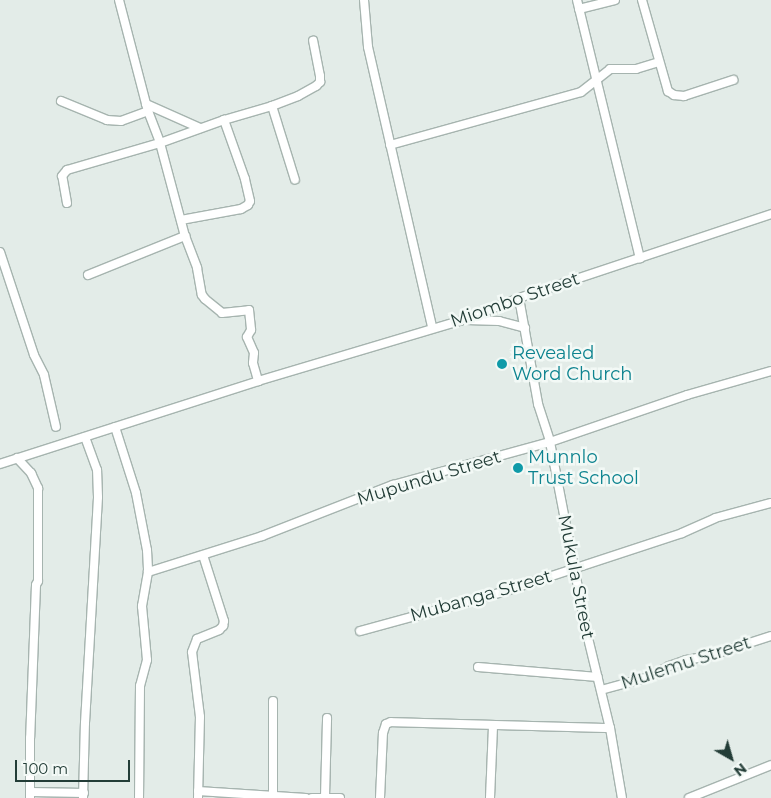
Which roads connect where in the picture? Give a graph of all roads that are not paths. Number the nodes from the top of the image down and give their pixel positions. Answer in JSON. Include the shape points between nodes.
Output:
{"nodes":[{"id":1,"x":120,"y":0,"type":"edge"},
{"id":2,"x":364,"y":0,"type":"edge"},
{"id":3,"x":577,"y":0,"type":"edge"},
{"id":4,"x":614,"y":0,"type":"edge"},
{"id":5,"x":642,"y":0,"type":"edge"},
{"id":6,"x":579,"y":9,"type":"junction"},
{"id":7,"x":313,"y":41,"type":"dead end"},
{"id":8,"x":659,"y":62,"type":"junction"},
{"id":9,"x":733,"y":80,"type":"dead end"},
{"id":10,"x":597,"y":81,"type":"junction"},
{"id":11,"x":61,"y":101,"type":"dead end"},
{"id":12,"x":272,"y":106,"type":"junction"},
{"id":13,"x":147,"y":108,"type":"junction"},
{"id":14,"x":224,"y":120,"type":"junction"},
{"id":15,"x":200,"y":128,"type":"junction"},
{"id":16,"x":160,"y":143,"type":"junction"},
{"id":17,"x":390,"y":146,"type":"junction"},
{"id":18,"x":295,"y":180,"type":"dead end"},
{"id":19,"x":67,"y":203,"type":"dead end"},
{"id":20,"x":771,"y":214,"type":"edge"},
{"id":21,"x":181,"y":220,"type":"junction"},
{"id":22,"x":185,"y":236,"type":"junction"},
{"id":23,"x":0,"y":252,"type":"edge"},
{"id":24,"x":640,"y":258,"type":"junction"},
{"id":25,"x":88,"y":275,"type":"dead end"},
{"id":26,"x":519,"y":298,"type":"junction"},
{"id":27,"x":463,"y":320,"type":"junction"},
{"id":28,"x":432,"y":327,"type":"junction"},
{"id":29,"x":525,"y":328,"type":"junction"},
{"id":30,"x":771,"y":371,"type":"edge"},
{"id":31,"x":258,"y":381,"type":"junction"},
{"id":32,"x":56,"y":427,"type":"dead end"},
{"id":33,"x":114,"y":427,"type":"junction"},
{"id":34,"x":85,"y":437,"type":"junction"},
{"id":35,"x":550,"y":442,"type":"junction"},
{"id":36,"x":17,"y":458,"type":"junction"},
{"id":37,"x":0,"y":464,"type":"edge"},
{"id":38,"x":771,"y":503,"type":"edge"},
{"id":39,"x":203,"y":554,"type":"junction"},
{"id":40,"x":574,"y":569,"type":"junction"},
{"id":41,"x":148,"y":572,"type":"junction"},
{"id":42,"x":360,"y":631,"type":"dead end"},
{"id":43,"x":771,"y":636,"type":"edge"},
{"id":44,"x":478,"y":667,"type":"dead end"},
{"id":45,"x":598,"y":677,"type":"junction"},
{"id":46,"x":601,"y":690,"type":"junction"},
{"id":47,"x":273,"y":700,"type":"dead end"},
{"id":48,"x":328,"y":718,"type":"dead end"},
{"id":49,"x":493,"y":726,"type":"junction"},
{"id":50,"x":610,"y":728,"type":"junction"},
{"id":51,"x":771,"y":765,"type":"edge"},
{"id":52,"x":198,"y":794,"type":"edge"},
{"id":53,"x":31,"y":795,"type":"edge"},
{"id":54,"x":273,"y":795,"type":"junction"},
{"id":55,"x":84,"y":796,"type":"edge"},
{"id":56,"x":252,"y":796,"type":"edge"},
{"id":57,"x":325,"y":797,"type":"edge"},
{"id":58,"x":140,"y":798,"type":"edge"},
{"id":59,"x":306,"y":798,"type":"edge"},
{"id":60,"x":312,"y":798,"type":"edge"},
{"id":61,"x":340,"y":798,"type":"edge"},
{"id":62,"x":380,"y":798,"type":"edge"},
{"id":63,"x":490,"y":798,"type":"edge"},
{"id":64,"x":622,"y":798,"type":"edge"},
{"id":65,"x":689,"y":798,"type":"edge"}],
"edges":[{"from":1,"to":13,"type":"street"},
{"from":2,"to":17,"type":"street","via":[[368,47]]},
{"from":3,"to":6,"type":"street"},
{"from":4,"to":6,"type":"street"},
{"from":5,"to":8,"type":"street"},
{"from":6,"to":10,"type":"street"},
{"from":7,"to":12,"type":"street","via":[[320,82],[298,96]]},
{"from":8,"to":9,"type":"street","via":[[665,85],[674,95],[684,96]]},
{"from":8,"to":10,"type":"street","via":[[636,69],[610,69]]},
{"from":10,"to":17,"type":"street","via":[[581,92]]},
{"from":10,"to":24,"type":"street"},
{"from":11,"to":13,"type":"street","via":[[107,120],[121,121]]},
{"from":12,"to":14,"type":"street"},
{"from":12,"to":18,"type":"street"},
{"from":13,"to":15,"type":"street"},
{"from":13,"to":16,"type":"street"},
{"from":14,"to":15,"type":"street"},
{"from":14,"to":21,"type":"street","via":[[250,201],[241,209]]},
{"from":15,"to":16,"type":"street"},
{"from":16,"to":19,"type":"street","via":[[63,172]]},
{"from":16,"to":21,"type":"street"},
{"from":17,"to":28,"type":"street"},
{"from":20,"to":24,"type":"street","name":"Miombo Street"},
{"from":21,"to":22,"type":"street"},
{"from":22,"to":25,"type":"street"},
{"from":22,"to":31,"type":"street","via":[[205,300],[222,313],[248,310],[252,319],[248,337]]},
{"from":23,"to":32,"type":"street","via":[[34,355],[44,375]]},
{"from":24,"to":26,"type":"street","name":"Miombo Street"},
{"from":26,"to":27,"type":"street","name":"Miombo Street"},
{"from":26,"to":29,"type":"street","name":"Mukula Street"},
{"from":27,"to":28,"type":"street","name":"Miombo Street"},
{"from":27,"to":29,"type":"street","via":[[493,321]]},
{"from":28,"to":31,"type":"street","name":"Miombo Street"},
{"from":29,"to":35,"type":"street","name":"Mukula Street","via":[[538,404]]},
{"from":30,"to":35,"type":"street","name":"Mupundu Street","via":[[687,395]]},
{"from":31,"to":33,"type":"street","name":"Miombo Street"},
{"from":33,"to":34,"type":"street","name":"Miombo Street"},
{"from":33,"to":41,"type":"street","via":[[136,493]]},
{"from":34,"to":36,"type":"street","name":"Miombo Street"},
{"from":34,"to":55,"type":"street","via":[[97,470],[98,497]]},
{"from":35,"to":39,"type":"street","name":"Mupundu Street","via":[[393,485],[314,517]]},
{"from":35,"to":40,"type":"street","name":"Mukula Street"},
{"from":36,"to":37,"type":"street","name":"Miombo Street"},
{"from":36,"to":53,"type":"street","via":[[31,473],[38,488]]},
{"from":38,"to":40,"type":"street","name":"Mubanga Street","via":[[716,518],[682,533]]},
{"from":39,"to":41,"type":"street","name":"Mupundu Street"},
{"from":39,"to":52,"type":"street","via":[[224,621],[219,630],[197,639],[192,652],[200,717]]},
{"from":40,"to":42,"type":"street","name":"Mubanga Street"},
{"from":40,"to":45,"type":"street","name":"Mukula Street"},
{"from":41,"to":58,"type":"street","via":[[142,606],[147,660],[140,686]]},
{"from":43,"to":46,"type":"street","name":"Mulemu Street","via":[[686,660],[649,677]]},
{"from":44,"to":45,"type":"street"},
{"from":45,"to":46,"type":"street","name":"Mukula Street"},
{"from":46,"to":50,"type":"street","name":"Mukula Street"},
{"from":47,"to":54,"type":"street"},
{"from":48,"to":57,"type":"street"},
{"from":49,"to":50,"type":"street"},
{"from":49,"to":62,"type":"street","via":[[386,724]]},
{"from":49,"to":63,"type":"street"},
{"from":50,"to":64,"type":"street","name":"Mukula Street"},
{"from":51,"to":65,"type":"street"},
{"from":52,"to":56,"type":"street"},
{"from":53,"to":55,"type":"street"},
{"from":54,"to":56,"type":"street"},
{"from":54,"to":59,"type":"street"},
{"from":57,"to":60,"type":"street"},
{"from":57,"to":61,"type":"street"}]}
